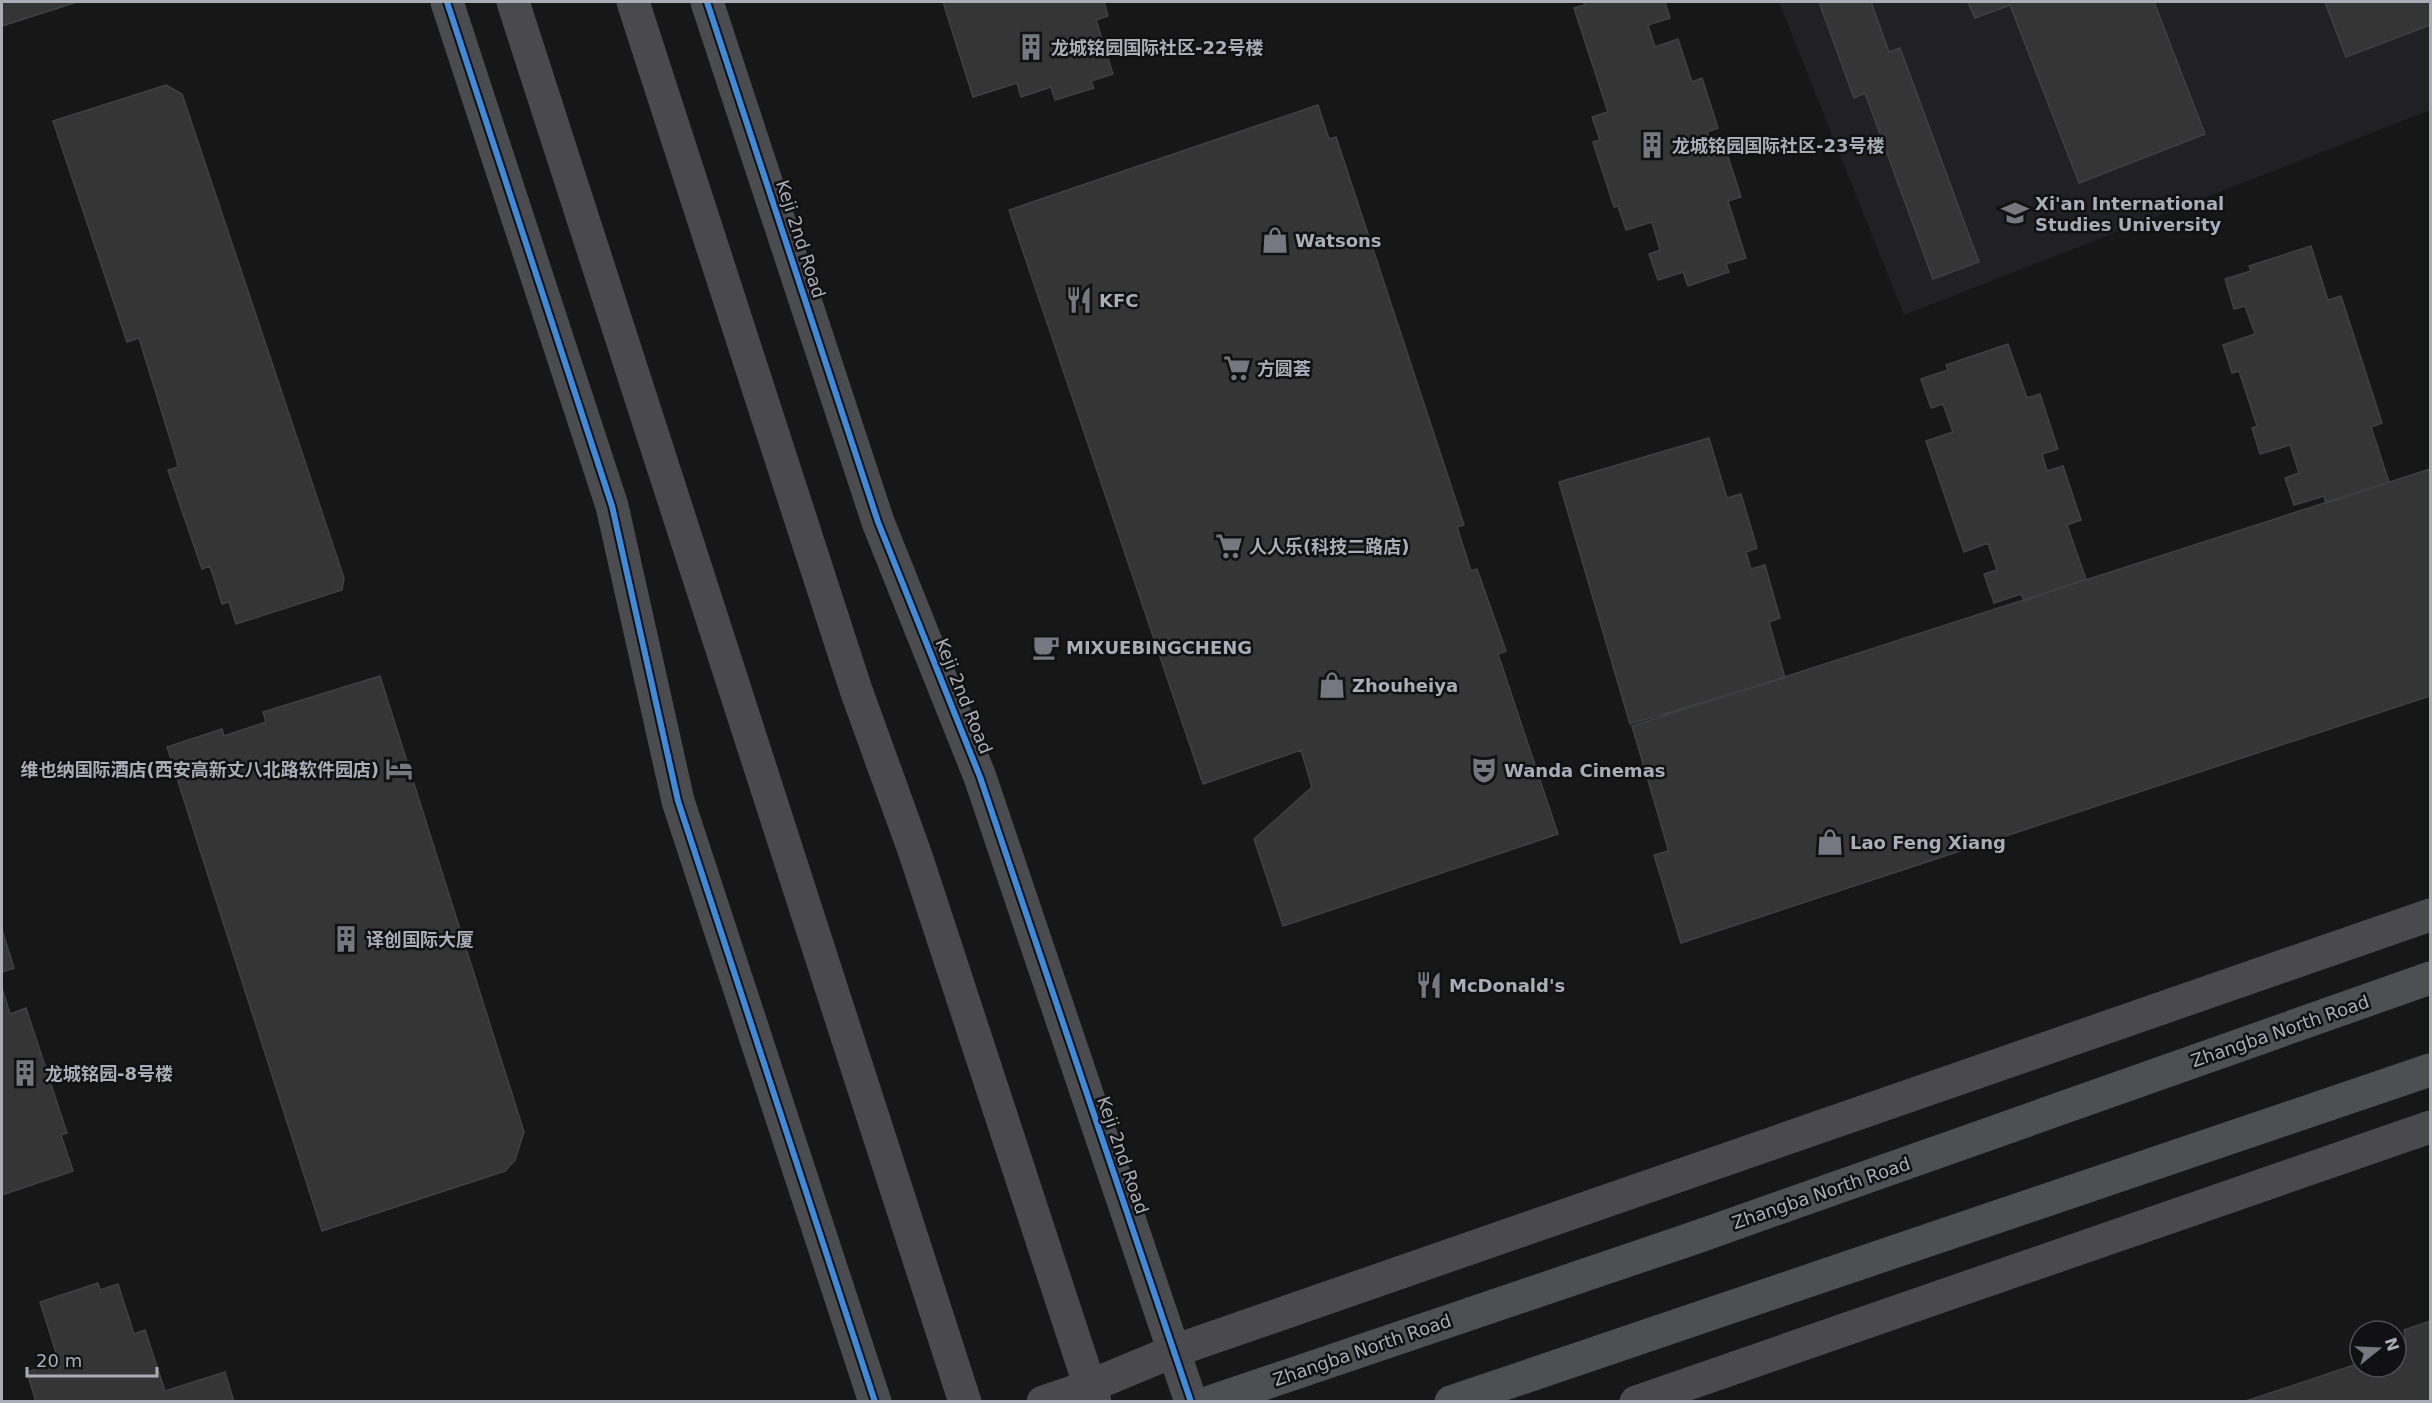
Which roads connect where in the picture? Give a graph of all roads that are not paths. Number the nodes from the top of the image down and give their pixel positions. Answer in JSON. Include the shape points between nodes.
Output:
{"nodes":[{"id":1,"x":447,"y":2,"type":"edge"},
{"id":2,"x":513,"y":2,"type":"edge"},
{"id":3,"x":633,"y":2,"type":"edge"},
{"id":4,"x":707,"y":2,"type":"edge"},
{"id":5,"x":2430,"y":915,"type":"edge"},
{"id":6,"x":2430,"y":978,"type":"edge"},
{"id":7,"x":2430,"y":1070,"type":"edge"},
{"id":8,"x":2430,"y":1127,"type":"edge"},
{"id":9,"x":1174,"y":1351,"type":"junction"},
{"id":10,"x":1092,"y":1394,"type":"edge"},
{"id":11,"x":875,"y":1401,"type":"edge"},
{"id":12,"x":965,"y":1401,"type":"edge"},
{"id":13,"x":1043,"y":1401,"type":"edge"},
{"id":14,"x":1191,"y":1401,"type":"edge"},
{"id":15,"x":1210,"y":1401,"type":"edge"},
{"id":16,"x":1451,"y":1401,"type":"edge"},
{"id":17,"x":1636,"y":1401,"type":"edge"}],
"edges":[{"from":1,"to":11,"type":"street","via":[[612,506],[678,801]]},
{"from":2,"to":12,"type":"main road"},
{"from":3,"to":10,"type":"main road","via":[[852,679],[922,874]]},
{"from":4,"to":9,"type":"street","name":"Keji 2nd Road","via":[[878,522],[980,777]]},
{"from":5,"to":9,"type":"main road"},
{"from":6,"to":15,"type":"main road","name":"Zhangba North Road","via":[[1694,1238]]},
{"from":7,"to":16,"type":"main road"},
{"from":8,"to":17,"type":"main road"},
{"from":9,"to":10,"type":"main road"},
{"from":9,"to":14,"type":"street","name":"Keji 2nd Road"},
{"from":10,"to":13,"type":"main road"}]}
